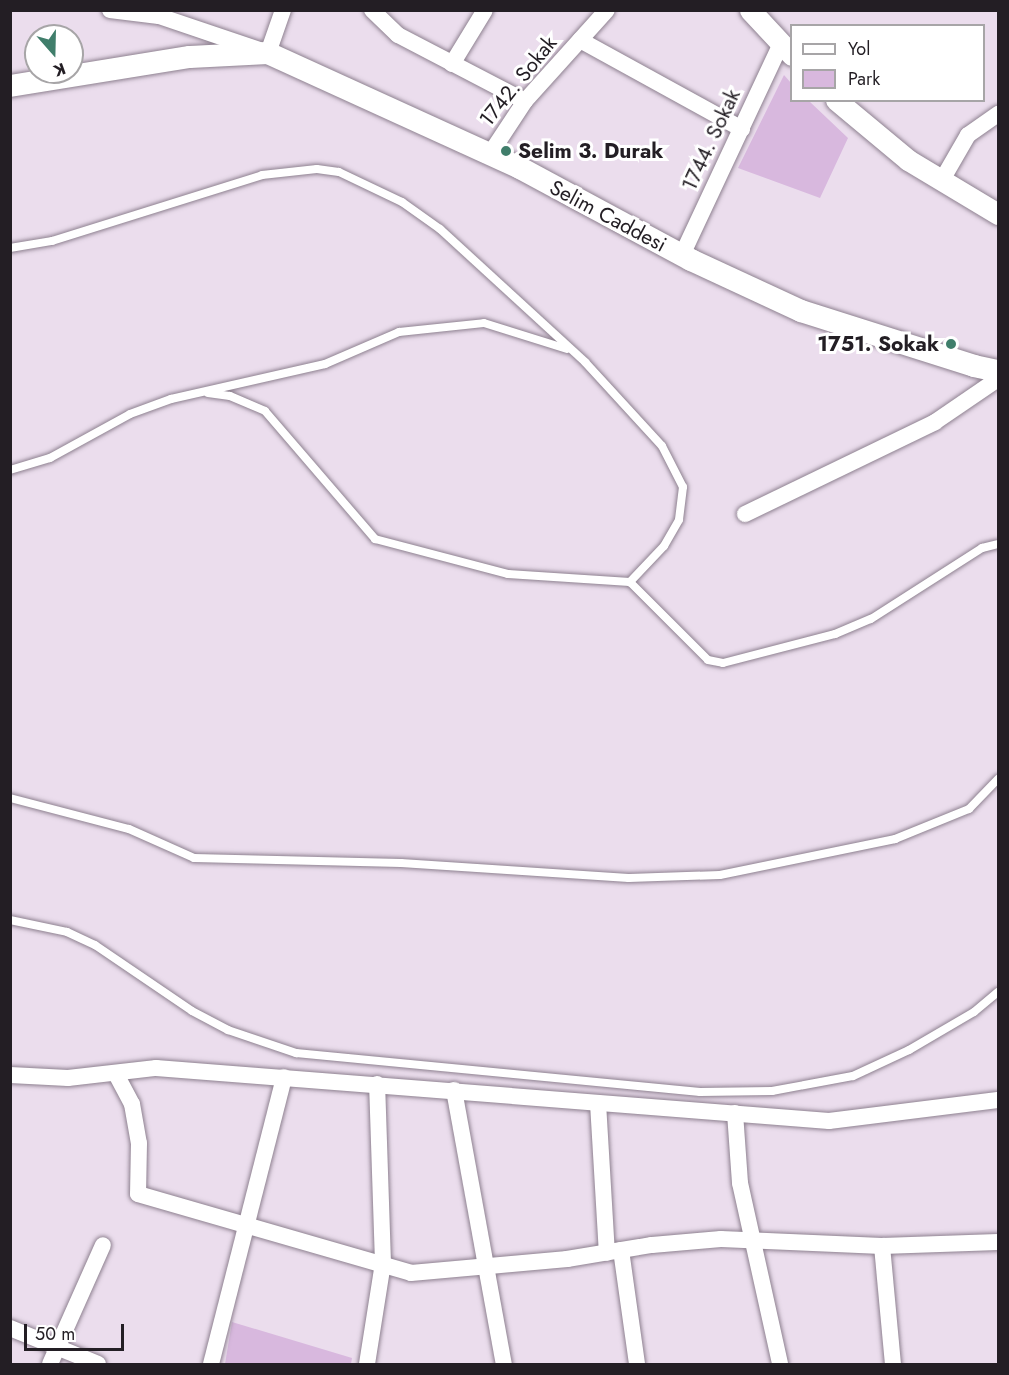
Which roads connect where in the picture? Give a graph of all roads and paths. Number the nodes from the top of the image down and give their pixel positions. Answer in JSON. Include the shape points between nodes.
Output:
{"nodes":[{"id":1,"x":110,"y":10,"type":"edge"},
{"id":2,"x":283,"y":10,"type":"edge"},
{"id":3,"x":372,"y":10,"type":"edge"},
{"id":4,"x":485,"y":10,"type":"edge"},
{"id":5,"x":607,"y":10,"type":"edge"},
{"id":6,"x":750,"y":10,"type":"edge"},
{"id":7,"x":178,"y":16,"type":"edge"},
{"id":8,"x":580,"y":40,"type":"junction"},
{"id":9,"x":786,"y":50,"type":"edge"},
{"id":10,"x":268,"y":53,"type":"junction"},
{"id":11,"x":452,"y":64,"type":"junction"},
{"id":12,"x":10,"y":86,"type":"edge"},
{"id":13,"x":525,"y":101,"type":"junction"},
{"id":14,"x":838,"y":102,"type":"edge"},
{"id":15,"x":999,"y":114,"type":"edge"},
{"id":16,"x":742,"y":129,"type":"junction"},
{"id":17,"x":490,"y":154,"type":"junction"},
{"id":18,"x":942,"y":180,"type":"junction"},
{"id":19,"x":999,"y":214,"type":"edge"},
{"id":20,"x":10,"y":248,"type":"edge"},
{"id":21,"x":682,"y":255,"type":"junction"},
{"id":22,"x":573,"y":351,"type":"junction"},
{"id":23,"x":999,"y":371,"type":"edge"},
{"id":24,"x":999,"y":379,"type":"edge"},
{"id":25,"x":199,"y":391,"type":"junction"},
{"id":26,"x":10,"y":470,"type":"edge"},
{"id":27,"x":745,"y":514,"type":"dead end"},
{"id":28,"x":999,"y":544,"type":"edge"},
{"id":29,"x":630,"y":582,"type":"junction"},
{"id":30,"x":999,"y":780,"type":"edge"},
{"id":31,"x":10,"y":798,"type":"edge"},
{"id":32,"x":10,"y":920,"type":"edge"},
{"id":33,"x":999,"y":992,"type":"edge"},
{"id":34,"x":116,"y":1074,"type":"junction"},
{"id":35,"x":10,"y":1075,"type":"edge"},
{"id":36,"x":284,"y":1077,"type":"junction"},
{"id":37,"x":377,"y":1084,"type":"junction"},
{"id":38,"x":454,"y":1090,"type":"junction"},
{"id":39,"x":999,"y":1100,"type":"edge"},
{"id":40,"x":598,"y":1103,"type":"junction"},
{"id":41,"x":735,"y":1113,"type":"junction"},
{"id":42,"x":245,"y":1226,"type":"junction"},
{"id":43,"x":752,"y":1241,"type":"junction"},
{"id":44,"x":999,"y":1242,"type":"edge"},
{"id":45,"x":103,"y":1245,"type":"dead end"},
{"id":46,"x":882,"y":1246,"type":"junction"},
{"id":47,"x":614,"y":1251,"type":"junction"},
{"id":48,"x":383,"y":1263,"type":"junction"},
{"id":49,"x":484,"y":1268,"type":"junction"},
{"id":50,"x":10,"y":1328,"type":"edge"},
{"id":51,"x":57,"y":1348,"type":"junction"},
{"id":52,"x":50,"y":1365,"type":"edge"},
{"id":53,"x":98,"y":1365,"type":"edge"},
{"id":54,"x":211,"y":1365,"type":"edge"},
{"id":55,"x":367,"y":1365,"type":"edge"},
{"id":56,"x":504,"y":1365,"type":"edge"},
{"id":57,"x":637,"y":1365,"type":"edge"},
{"id":58,"x":780,"y":1365,"type":"edge"},
{"id":59,"x":893,"y":1365,"type":"edge"}],
"edges":[{"from":1,"to":7,"type":"street"},
{"from":2,"to":10,"type":"street"},
{"from":3,"to":11,"type":"street","via":[[398,35]]},
{"from":4,"to":11,"type":"street"},
{"from":5,"to":8,"type":"street","name":"1742. Sokak"},
{"from":6,"to":9,"type":"street"},
{"from":7,"to":10,"type":"street"},
{"from":8,"to":13,"type":"street","name":"1742. Sokak"},
{"from":8,"to":16,"type":"street"},
{"from":9,"to":16,"type":"street","name":"1744. Sokak"},
{"from":10,"to":12,"type":"main road","name":"Selim Caddesi","via":[[190,57]]},
{"from":10,"to":17,"type":"main road","name":"Selim Caddesi"},
{"from":11,"to":13,"type":"street"},
{"from":13,"to":17,"type":"street","name":"1742. Sokak"},
{"from":14,"to":18,"type":"street","via":[[908,159]]},
{"from":15,"to":18,"type":"street","via":[[968,135]]},
{"from":16,"to":21,"type":"street","name":"1744. Sokak"},
{"from":17,"to":21,"type":"main road","name":"Selim Caddesi"},
{"from":18,"to":19,"type":"street"},
{"from":20,"to":22,"type":"lane","via":[[52,241],[262,175],[317,169],[339,172],[402,202],[440,229]]},
{"from":21,"to":23,"type":"main road","name":"Selim Caddesi","via":[[801,310]]},
{"from":22,"to":25,"type":"lane","via":[[484,323],[449,325],[399,332],[324,364]]},
{"from":22,"to":29,"type":"lane","via":[[662,446],[683,487],[679,520],[664,546]]},
{"from":24,"to":27,"type":"street","via":[[935,422]]},
{"from":25,"to":26,"type":"lane","via":[[130,414],[50,458]]},
{"from":25,"to":29,"type":"lane","via":[[230,396],[265,411],[375,539],[508,574]]},
{"from":28,"to":29,"type":"lane","via":[[982,548],[871,619],[835,634],[723,663],[708,660]]},
{"from":30,"to":31,"type":"lane","via":[[969,809],[895,839],[720,875],[629,878],[401,863],[194,858],[129,829]]},
{"from":32,"to":33,"type":"lane","via":[[67,932],[95,945],[192,1011],[228,1030],[296,1053],[699,1092],[772,1092],[853,1076],[909,1050],[974,1012]]},
{"from":34,"to":35,"type":"street","via":[[68,1078]]},
{"from":34,"to":36,"type":"street","via":[[156,1068]]},
{"from":34,"to":42,"type":"street","via":[[132,1104],[139,1143],[138,1194]]},
{"from":36,"to":37,"type":"street"},
{"from":36,"to":42,"type":"street"},
{"from":37,"to":38,"type":"street"},
{"from":37,"to":48,"type":"street"},
{"from":38,"to":40,"type":"street"},
{"from":38,"to":49,"type":"street"},
{"from":39,"to":41,"type":"street","via":[[829,1121]]},
{"from":40,"to":41,"type":"street"},
{"from":40,"to":47,"type":"street"},
{"from":41,"to":43,"type":"street","via":[[740,1183]]},
{"from":42,"to":48,"type":"street"},
{"from":42,"to":54,"type":"street"},
{"from":43,"to":46,"type":"street"},
{"from":43,"to":47,"type":"street","via":[[721,1239]]},
{"from":43,"to":58,"type":"street"},
{"from":44,"to":46,"type":"street"},
{"from":45,"to":51,"type":"street"},
{"from":46,"to":59,"type":"street"},
{"from":47,"to":49,"type":"street"},
{"from":47,"to":57,"type":"street"},
{"from":48,"to":49,"type":"street","via":[[411,1273]]},
{"from":48,"to":55,"type":"street"},
{"from":49,"to":56,"type":"street"},
{"from":50,"to":51,"type":"street"},
{"from":51,"to":52,"type":"street"},
{"from":51,"to":53,"type":"street"}]}
